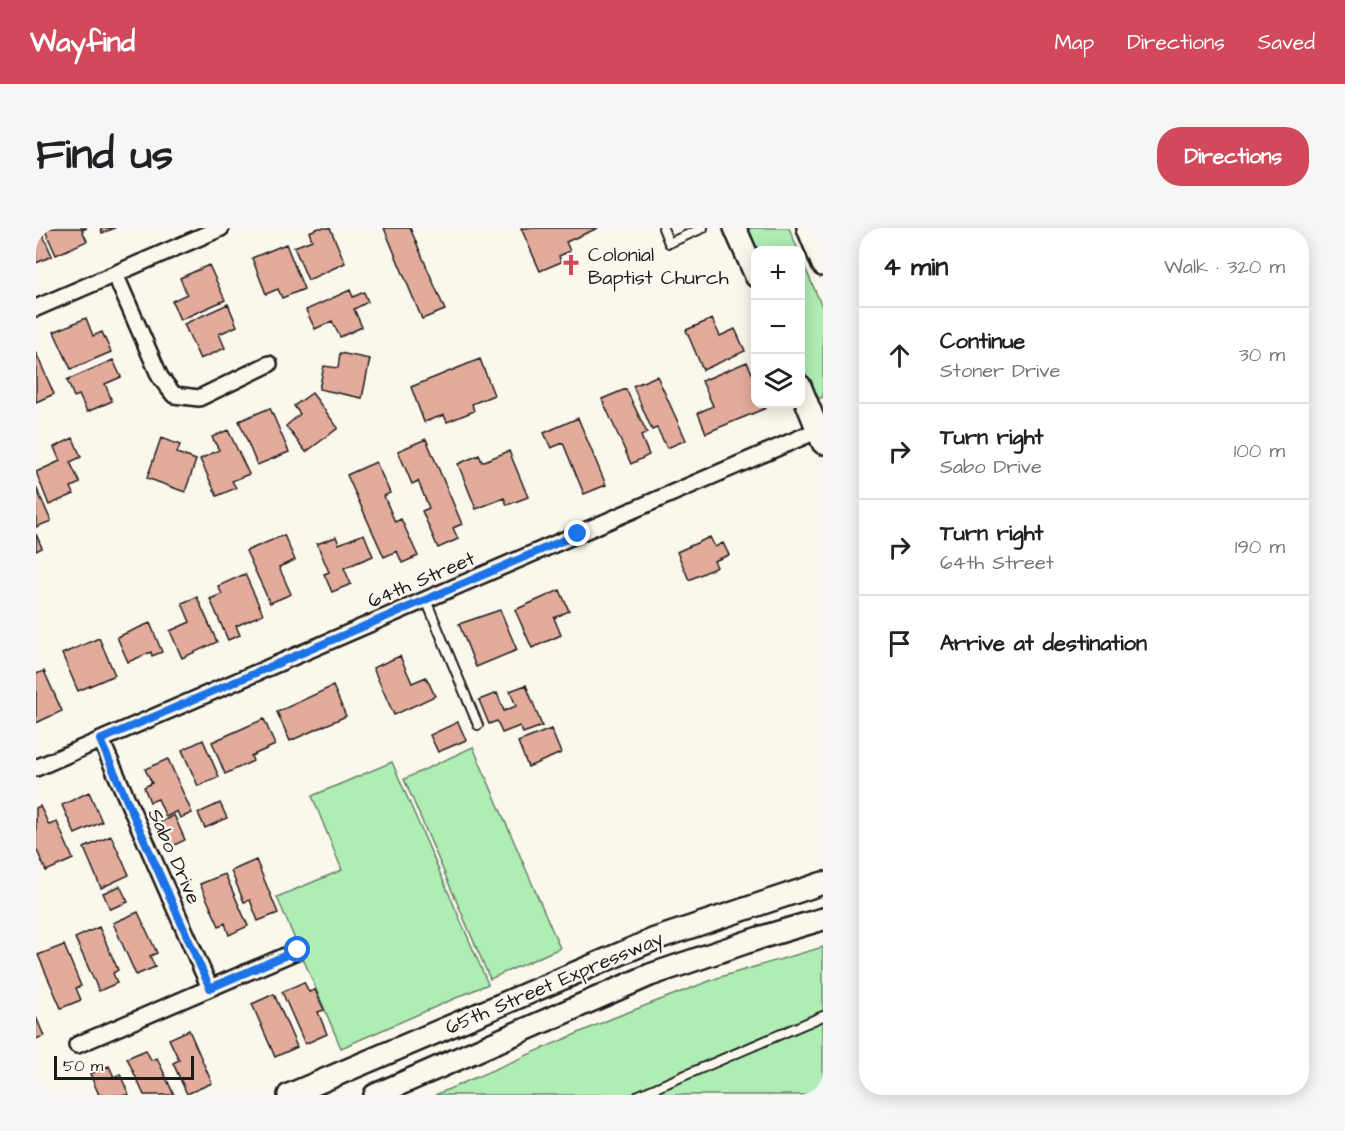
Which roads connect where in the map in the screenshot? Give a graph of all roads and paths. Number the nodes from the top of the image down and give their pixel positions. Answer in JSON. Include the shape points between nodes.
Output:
{"nodes":[{"id":1,"x":221,"y":228,"type":"edge"},
{"id":2,"x":663,"y":228,"type":"edge"},
{"id":3,"x":703,"y":228,"type":"edge"},
{"id":4,"x":735,"y":228,"type":"edge"},
{"id":5,"x":814,"y":230,"type":"edge"},
{"id":6,"x":751,"y":265,"type":"edge"},
{"id":7,"x":823,"y":265,"type":"edge"},
{"id":8,"x":115,"y":274,"type":"junction"},
{"id":9,"x":36,"y":308,"type":"edge"},
{"id":10,"x":268,"y":364,"type":"dead end"},
{"id":11,"x":805,"y":396,"type":"edge"},
{"id":12,"x":821,"y":434,"type":"edge"},
{"id":13,"x":426,"y":600,"type":"junction"},
{"id":14,"x":478,"y":725,"type":"dead end"},
{"id":15,"x":100,"y":740,"type":"junction"},
{"id":16,"x":36,"y":768,"type":"edge"},
{"id":17,"x":823,"y":883,"type":"edge"},
{"id":18,"x":823,"y":919,"type":"edge"},
{"id":19,"x":298,"y":950,"type":"dead end"},
{"id":20,"x":210,"y":988,"type":"junction"},
{"id":21,"x":823,"y":1017,"type":"edge"},
{"id":22,"x":77,"y":1046,"type":"dead end"},
{"id":23,"x":289,"y":1095,"type":"edge"},
{"id":24,"x":375,"y":1095,"type":"edge"},
{"id":25,"x":639,"y":1095,"type":"edge"}],
"edges":[{"from":1,"to":8,"type":"street"},
{"from":2,"to":3,"type":"lane","via":[[669,243]]},
{"from":4,"to":6,"type":"main road"},
{"from":5,"to":7,"type":"main road"},
{"from":8,"to":9,"type":"street"},
{"from":8,"to":10,"type":"street","via":[[160,377],[174,395],[199,398]]},
{"from":11,"to":12,"type":"main road"},
{"from":12,"to":13,"type":"street","name":"64th Street"},
{"from":13,"to":14,"type":"lane"},
{"from":13,"to":15,"type":"street","name":"64th Street"},
{"from":15,"to":16,"type":"street","name":"64th Street"},
{"from":15,"to":20,"type":"street","name":"Sabo Drive"},
{"from":17,"to":23,"type":"main road","name":"65th Street Expressway","via":[[646,943]]},
{"from":18,"to":24,"type":"main road","name":"65th Street Expressway","via":[[650,975]]},
{"from":19,"to":20,"type":"street"},
{"from":20,"to":22,"type":"street"},
{"from":21,"to":25,"type":"lane"}]}
